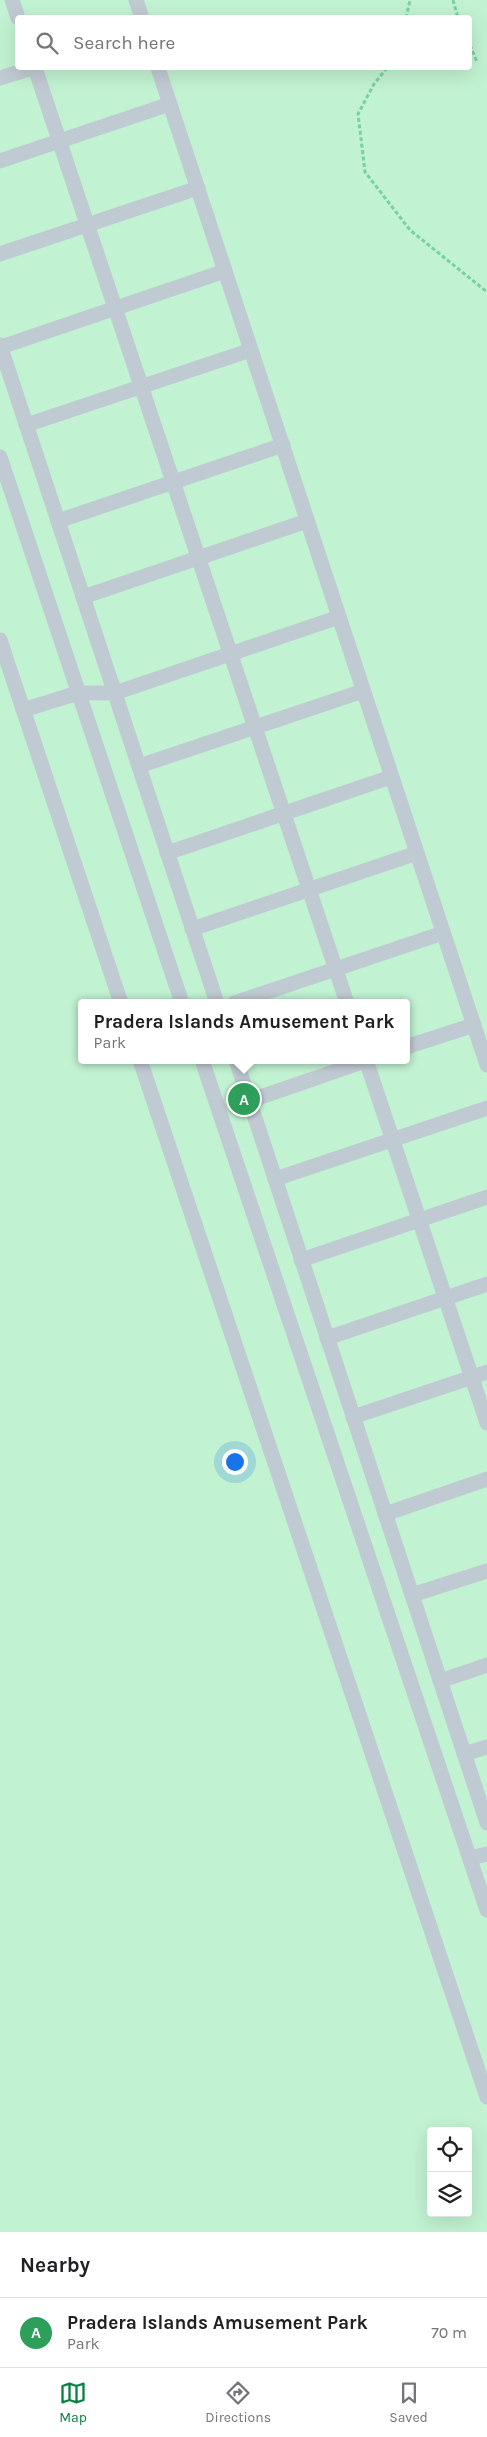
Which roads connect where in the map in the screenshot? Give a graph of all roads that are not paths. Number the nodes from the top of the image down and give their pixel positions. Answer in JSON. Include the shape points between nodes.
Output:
{"nodes":[{"id":1,"x":12,"y":0,"type":"edge"},
{"id":2,"x":136,"y":0,"type":"edge"},
{"id":3,"x":17,"y":15,"type":"edge"},
{"id":4,"x":141,"y":15,"type":"edge"},
{"id":5,"x":26,"y":70,"type":"edge"},
{"id":6,"x":34,"y":70,"type":"edge"},
{"id":7,"x":159,"y":70,"type":"edge"},
{"id":8,"x":0,"y":78,"type":"edge"},
{"id":9,"x":170,"y":104,"type":"junction"},
{"id":10,"x":60,"y":141,"type":"junction"},
{"id":11,"x":0,"y":161,"type":"edge"},
{"id":12,"x":198,"y":188,"type":"junction"},
{"id":13,"x":88,"y":225,"type":"junction"},
{"id":14,"x":0,"y":254,"type":"edge"},
{"id":15,"x":225,"y":271,"type":"junction"},
{"id":16,"x":115,"y":308,"type":"junction"},
{"id":17,"x":0,"y":346,"type":"edge"},
{"id":18,"x":251,"y":350,"type":"junction"},
{"id":19,"x":142,"y":387,"type":"junction"},
{"id":20,"x":26,"y":425,"type":"junction"},
{"id":21,"x":283,"y":445,"type":"junction"},
{"id":22,"x":0,"y":457,"type":"edge"},
{"id":23,"x":173,"y":482,"type":"junction"},
{"id":24,"x":58,"y":521,"type":"junction"},
{"id":25,"x":307,"y":522,"type":"junction"},
{"id":26,"x":199,"y":558,"type":"junction"},
{"id":27,"x":83,"y":597,"type":"junction"},
{"id":28,"x":339,"y":617,"type":"junction"},
{"id":29,"x":0,"y":640,"type":"edge"},
{"id":30,"x":231,"y":654,"type":"junction"},
{"id":31,"x":363,"y":691,"type":"junction"},
{"id":32,"x":78,"y":693,"type":"junction"},
{"id":33,"x":115,"y":693,"type":"junction"},
{"id":34,"x":24,"y":710,"type":"junction"},
{"id":35,"x":255,"y":727,"type":"junction"},
{"id":36,"x":139,"y":766,"type":"junction"},
{"id":37,"x":392,"y":777,"type":"junction"},
{"id":38,"x":284,"y":813,"type":"junction"},
{"id":39,"x":167,"y":852,"type":"junction"},
{"id":40,"x":417,"y":853,"type":"junction"},
{"id":41,"x":309,"y":889,"type":"junction"},
{"id":42,"x":192,"y":929,"type":"junction"},
{"id":43,"x":443,"y":933,"type":"junction"},
{"id":44,"x":336,"y":969,"type":"junction"},
{"id":45,"x":120,"y":999,"type":"edge"},
{"id":46,"x":181,"y":999,"type":"edge"},
{"id":47,"x":216,"y":999,"type":"edge"},
{"id":48,"x":246,"y":999,"type":"edge"},
{"id":49,"x":346,"y":999,"type":"edge"},
{"id":50,"x":474,"y":1025,"type":"junction"},
{"id":51,"x":410,"y":1047,"type":"edge"},
{"id":52,"x":141,"y":1064,"type":"edge"},
{"id":53,"x":203,"y":1064,"type":"edge"},
{"id":54,"x":237,"y":1064,"type":"edge"},
{"id":55,"x":355,"y":1064,"type":"edge"},
{"id":56,"x":368,"y":1064,"type":"edge"},
{"id":57,"x":487,"y":1065,"type":"edge"},
{"id":58,"x":249,"y":1100,"type":"junction"},
{"id":59,"x":487,"y":1108,"type":"edge"},
{"id":60,"x":392,"y":1140,"type":"junction"},
{"id":61,"x":275,"y":1179,"type":"junction"},
{"id":62,"x":487,"y":1197,"type":"edge"},
{"id":63,"x":419,"y":1220,"type":"junction"},
{"id":64,"x":301,"y":1260,"type":"junction"},
{"id":65,"x":487,"y":1284,"type":"edge"},
{"id":66,"x":446,"y":1298,"type":"junction"},
{"id":67,"x":327,"y":1338,"type":"junction"},
{"id":68,"x":487,"y":1372,"type":"edge"},
{"id":69,"x":472,"y":1377,"type":"junction"},
{"id":70,"x":353,"y":1417,"type":"junction"},
{"id":71,"x":487,"y":1423,"type":"edge"},
{"id":72,"x":487,"y":1480,"type":"edge"},
{"id":73,"x":385,"y":1514,"type":"junction"},
{"id":74,"x":487,"y":1571,"type":"edge"},
{"id":75,"x":412,"y":1596,"type":"junction"},
{"id":76,"x":487,"y":1665,"type":"edge"},
{"id":77,"x":440,"y":1680,"type":"junction"},
{"id":78,"x":487,"y":1746,"type":"edge"},
{"id":79,"x":464,"y":1754,"type":"junction"},
{"id":80,"x":487,"y":1823,"type":"edge"},
{"id":81,"x":487,"y":1854,"type":"edge"},
{"id":82,"x":470,"y":1858,"type":"junction"},
{"id":83,"x":487,"y":1910,"type":"edge"},
{"id":84,"x":487,"y":2097,"type":"edge"}],
"edges":[{"from":1,"to":3,"type":"lane"},
{"from":2,"to":4,"type":"lane"},
{"from":5,"to":8,"type":"lane"},
{"from":6,"to":10,"type":"lane"},
{"from":7,"to":9,"type":"lane"},
{"from":9,"to":10,"type":"lane"},
{"from":9,"to":12,"type":"lane"},
{"from":10,"to":11,"type":"lane"},
{"from":10,"to":13,"type":"lane"},
{"from":12,"to":13,"type":"lane"},
{"from":12,"to":15,"type":"lane"},
{"from":13,"to":14,"type":"lane"},
{"from":13,"to":16,"type":"lane"},
{"from":15,"to":16,"type":"lane"},
{"from":15,"to":18,"type":"lane"},
{"from":16,"to":17,"type":"lane"},
{"from":16,"to":19,"type":"lane"},
{"from":17,"to":20,"type":"lane"},
{"from":18,"to":19,"type":"lane"},
{"from":18,"to":21,"type":"lane"},
{"from":19,"to":20,"type":"lane"},
{"from":19,"to":23,"type":"lane"},
{"from":20,"to":24,"type":"lane"},
{"from":21,"to":23,"type":"lane"},
{"from":21,"to":25,"type":"lane"},
{"from":22,"to":32,"type":"lane"},
{"from":23,"to":24,"type":"lane"},
{"from":23,"to":26,"type":"lane"},
{"from":24,"to":27,"type":"lane"},
{"from":25,"to":26,"type":"lane"},
{"from":25,"to":28,"type":"lane"},
{"from":26,"to":27,"type":"lane"},
{"from":26,"to":30,"type":"lane"},
{"from":27,"to":33,"type":"lane"},
{"from":28,"to":30,"type":"lane"},
{"from":28,"to":31,"type":"lane"},
{"from":29,"to":34,"type":"lane"},
{"from":30,"to":33,"type":"lane"},
{"from":30,"to":35,"type":"lane"},
{"from":31,"to":35,"type":"lane"},
{"from":31,"to":37,"type":"lane"},
{"from":32,"to":33,"type":"lane"},
{"from":32,"to":34,"type":"lane"},
{"from":32,"to":46,"type":"lane"},
{"from":33,"to":36,"type":"lane"},
{"from":34,"to":45,"type":"lane"},
{"from":35,"to":36,"type":"lane"},
{"from":35,"to":38,"type":"lane"},
{"from":36,"to":39,"type":"lane"},
{"from":37,"to":38,"type":"lane"},
{"from":37,"to":40,"type":"lane"},
{"from":38,"to":39,"type":"lane"},
{"from":38,"to":41,"type":"lane"},
{"from":39,"to":42,"type":"lane"},
{"from":40,"to":41,"type":"lane"},
{"from":40,"to":43,"type":"lane"},
{"from":41,"to":42,"type":"lane"},
{"from":41,"to":44,"type":"lane"},
{"from":42,"to":47,"type":"lane"},
{"from":43,"to":44,"type":"lane"},
{"from":43,"to":50,"type":"lane"},
{"from":44,"to":48,"type":"lane"},
{"from":44,"to":49,"type":"lane"},
{"from":50,"to":51,"type":"lane"},
{"from":50,"to":57,"type":"lane"},
{"from":52,"to":84,"type":"lane"},
{"from":53,"to":82,"type":"lane"},
{"from":54,"to":58,"type":"lane"},
{"from":55,"to":58,"type":"lane"},
{"from":56,"to":60,"type":"lane"},
{"from":58,"to":61,"type":"lane"},
{"from":59,"to":60,"type":"lane"},
{"from":60,"to":61,"type":"lane"},
{"from":60,"to":63,"type":"lane"},
{"from":61,"to":64,"type":"lane"},
{"from":62,"to":63,"type":"lane"},
{"from":63,"to":64,"type":"lane"},
{"from":63,"to":66,"type":"lane"},
{"from":64,"to":67,"type":"lane"},
{"from":65,"to":66,"type":"lane"},
{"from":66,"to":67,"type":"lane"},
{"from":66,"to":69,"type":"lane"},
{"from":67,"to":70,"type":"lane"},
{"from":68,"to":69,"type":"lane"},
{"from":69,"to":70,"type":"lane"},
{"from":69,"to":71,"type":"lane"},
{"from":70,"to":73,"type":"lane"},
{"from":72,"to":73,"type":"lane"},
{"from":73,"to":75,"type":"lane"},
{"from":74,"to":75,"type":"lane"},
{"from":75,"to":77,"type":"lane"},
{"from":76,"to":77,"type":"lane"},
{"from":77,"to":79,"type":"lane"},
{"from":78,"to":79,"type":"lane"},
{"from":79,"to":80,"type":"lane"},
{"from":81,"to":82,"type":"lane"},
{"from":82,"to":83,"type":"lane"}]}
